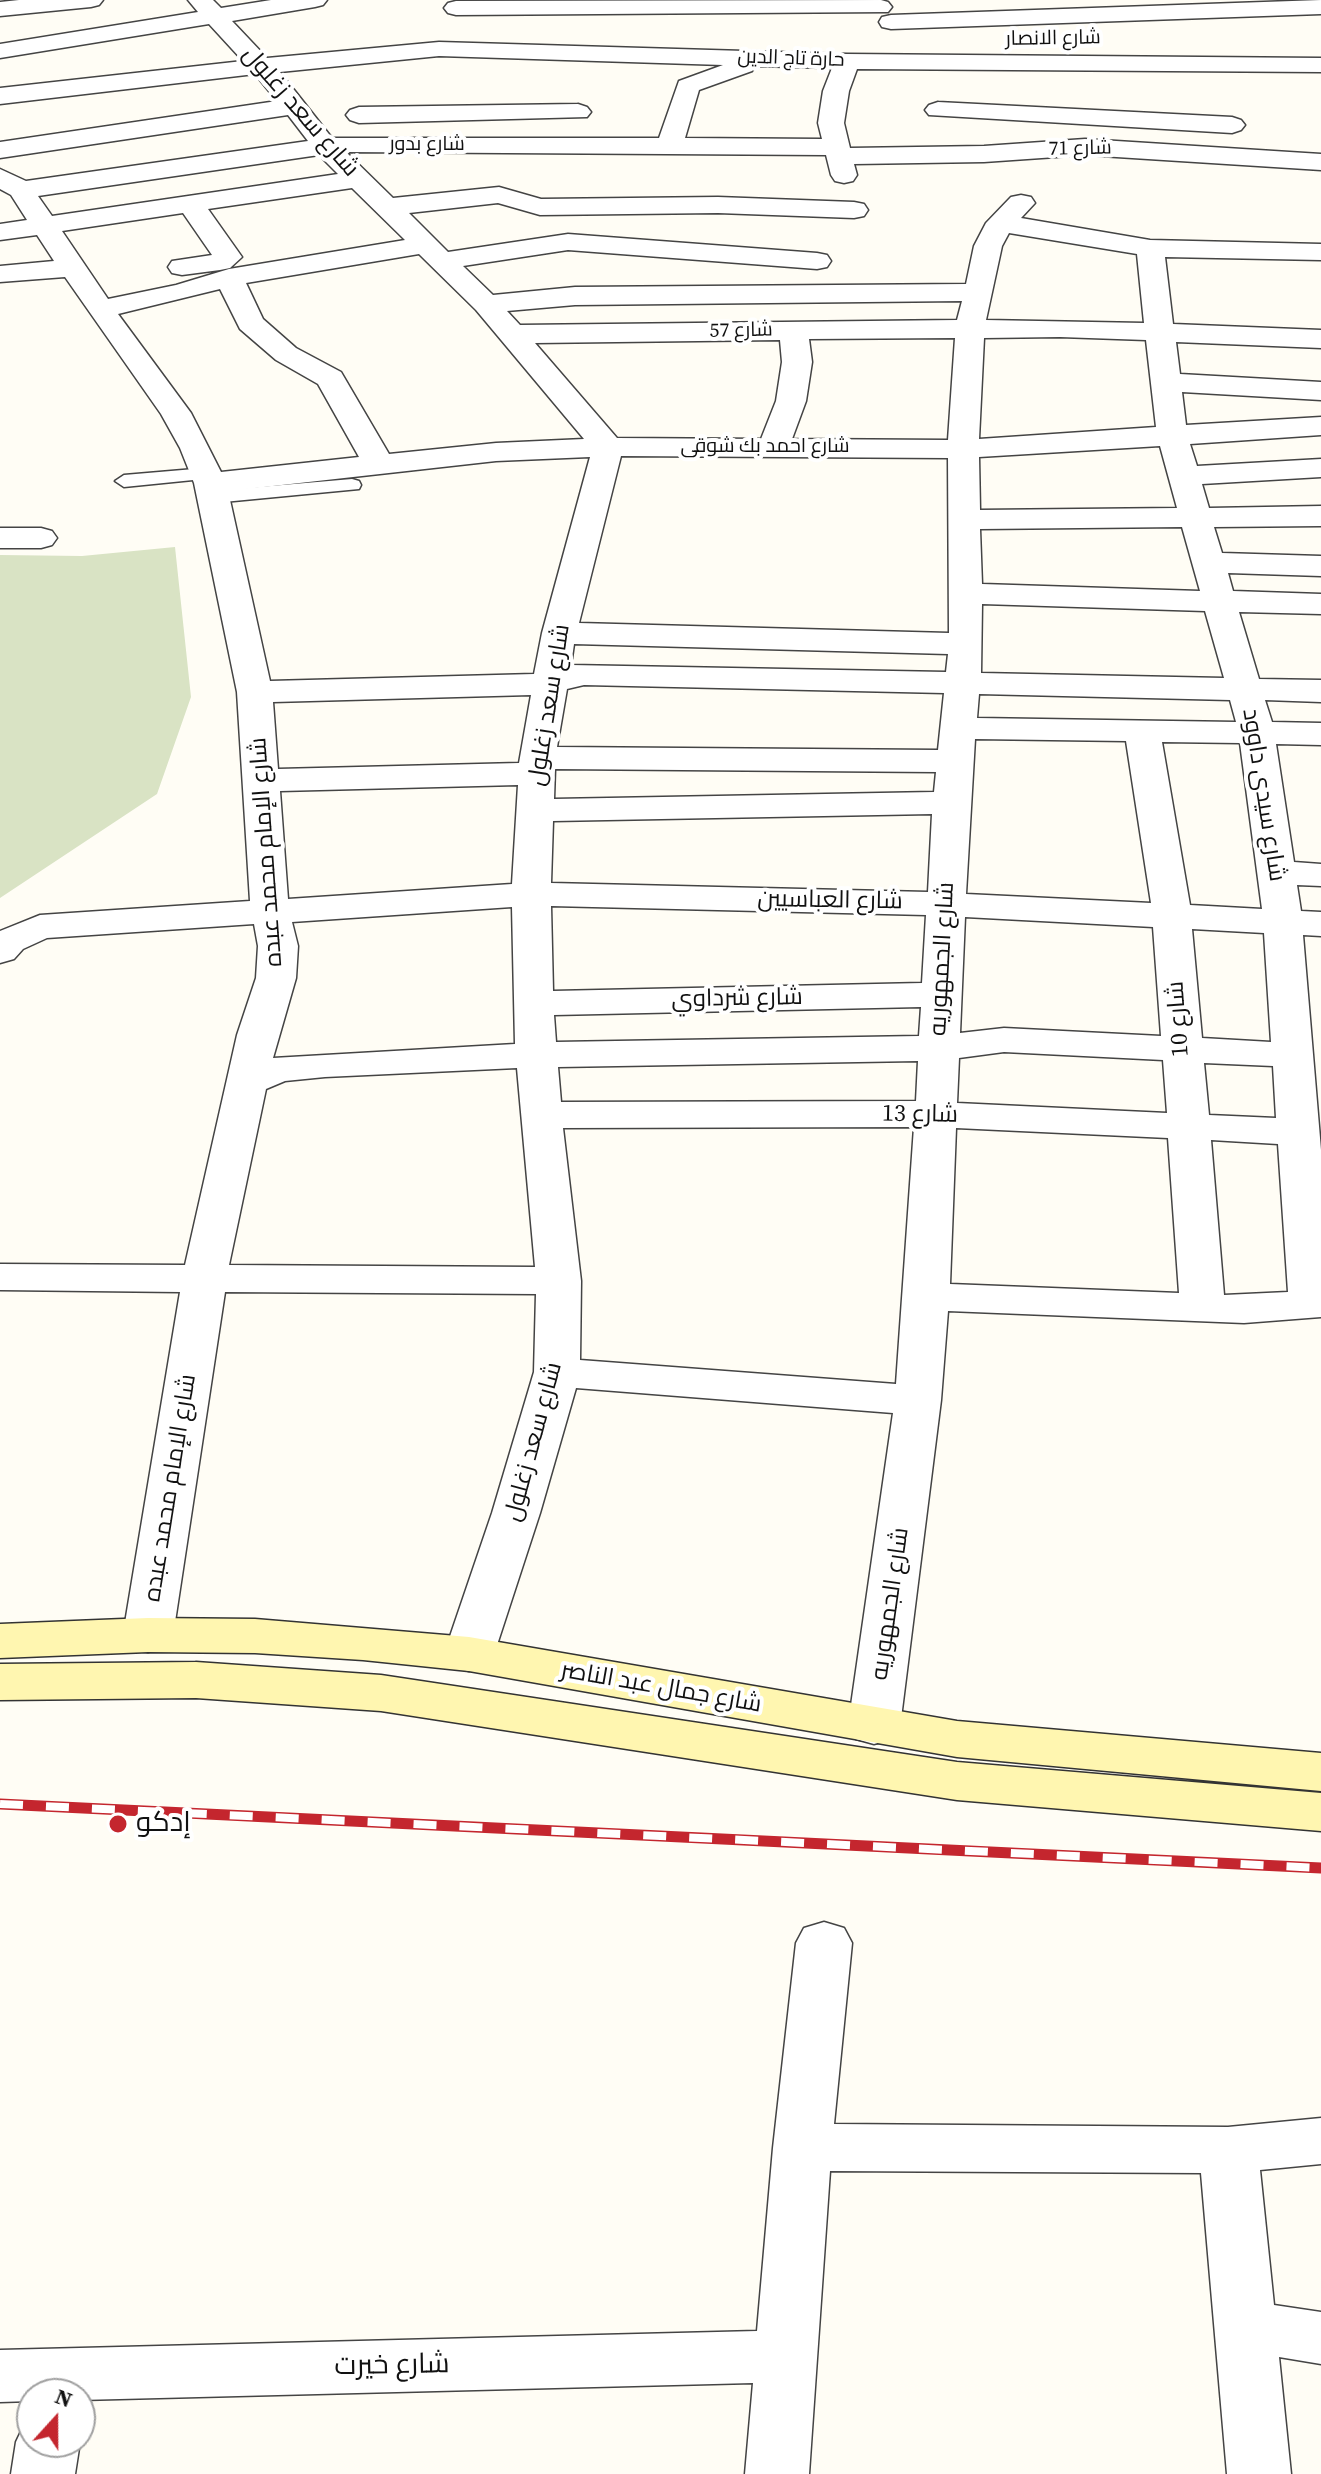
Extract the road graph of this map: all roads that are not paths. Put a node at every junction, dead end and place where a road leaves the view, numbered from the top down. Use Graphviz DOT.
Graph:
graph roads {
  1 [pos="91,0"];
  2 [pos="315,0"];
  3 [pos="550,4"];
  4 [pos="711,4"];
  5 [pos="771,5"];
  6 [pos="1321,7"];
  7 [pos="208,8"];
  8 [pos="0,9"];
  9 [pos="887,18"];
  10 [pos="457,32"];
  11 [pos="670,32"];
  12 [pos="1124,38"];
  13 [pos="788,50"];
  14 [pos="0,51"];
  15 [pos="757,57"];
  16 [pos="103,60"];
  17 [pos="847,61"];
  18 [pos="1321,65"];
  19 [pos="576,72"];
  20 [pos="0,73"];
  21 [pos="427,74"];
  22 [pos="0,96"];
  23 [pos="292,104"];
  24 [pos="938,110"];
  25 [pos="578,112"];
  26 [pos="499,113"];
  27 [pos="1260,127"];
  28 [pos="495,145"];
  29 [pos="670,146"];
  30 [pos="837,151"];
  31 [pos="1321,162"];
  32 [pos="5,175"];
  33 [pos="358,179"];
  34 [pos="190,204"];
  35 [pos="386,207"];
  36 [pos="854,210"];
  37 [pos="45,225"];
  38 [pos="0,232"];
  39 [pos="1150,248"];
  40 [pos="1321,252"];
  41 [pos="433,253"];
  42 [pos="817,261"];
  43 [pos="228,268"];
  44 [pos="144,272"];
  45 [pos="0,274"];
  46 [pos="93,284"];
  47 [pos="811,293"];
  48 [pos="486,304"];
  49 [pos="973,310"];
  50 [pos="793,330"];
  51 [pos="1159,331"];
  52 [pos="513,334"];
  53 [pos="1321,339"];
  54 [pos="1166,382"];
  55 [pos="1321,391"];
  56 [pos="1321,426"];
  57 [pos="1172,434"];
  58 [pos="608,447"];
  59 [pos="773,447"];
  60 [pos="963,449"];
  61 [pos="378,463"];
  62 [pos="1321,468"];
  63 [pos="1184,476"];
  64 [pos="124,481"];
  65 [pos="210,485"];
  66 [pos="352,485"];
  67 [pos="1321,516"];
  68 [pos="1195,518"];
  69 [pos="965,520"];
  70 [pos="0,538"];
  71 [pos="41,538"];
  72 [pos="1209,563"];
  73 [pos="1321,566"];
  74 [pos="967,594"];
  75 [pos="1218,601"];
  76 [pos="1321,604"];
  77 [pos="559,633"];
  78 [pos="966,644"];
  79 [pos="962,683"];
  80 [pos="550,684"];
  81 [pos="1245,690"];
  82 [pos="1321,691"];
  83 [pos="255,692"];
  84 [pos="1143,733"];
  85 [pos="1257,734"];
  86 [pos="1321,734"];
  87 [pos="956,745"];
  88 [pos="261,780"];
  89 [pos="536,781"];
  90 [pos="951,803"];
  91 [pos="1276,873"];
  92 [pos="1321,875"];
  93 [pos="531,894"];
  94 [pos="945,904"];
  95 [pos="270,911"];
  96 [pos="1172,916"];
  97 [pos="1283,922"];
  98 [pos="1321,924"];
  99 [pos="0,951"];
  100 [pos="940,995"];
  101 [pos="533,1003"];
  102 [pos="938,1048"];
  103 [pos="1181,1050"];
  104 [pos="536,1055"];
  105 [pos="1294,1055"];
  106 [pos="249,1081"];
  107 [pos="934,1114"];
  108 [pos="541,1115"];
  109 [pos="1187,1127"];
  110 [pos="1299,1132"];
  111 [pos="0,1277"];
  112 [pos="204,1280"];
  113 [pos="559,1281"];
  114 [pos="927,1297"];
  115 [pos="1316,1303"];
  116 [pos="1203,1308"];
  117 [pos="557,1372"];
  118 [pos="918,1400"];
  119 [pos="148,1635"];
  120 [pos="0,1641"];
  121 [pos="469,1654"];
  122 [pos="0,1682"];
  123 [pos="874,1726"];
  124 [pos="1321,1772"];
  125 [pos="1321,1812"];
  126 [pos="824,1943"];
  127 [pos="1321,2141"];
  128 [pos="802,2148"];
  129 [pos="1228,2150"];
  130 [pos="1245,2326"];
  131 [pos="1321,2338"];
  132 [pos="785,2356"];
  133 [pos="96,2379"];
  134 [pos="777,2474"];
  135 [pos="1259,2474"];
  1 -- 8 [label="street"];
  2 -- 7 [label="street"];
  3 -- 4 [label="street"];
  3 -- 10 [label="street"];
  4 -- 5 [label="street"];
  5 -- 9 [label="street"];
  5 -- 13 [label="street"];
  6 -- 9 [label="street"];
  7 -- 14 [label="street"];
  7 -- 23 [label="street, شارع سعد زغلول"];
  9 -- 12 [label="street, شارع الانصار"];
  9 -- 13 [label="street, شارع الانصار"];
  10 -- 11 [label="street"];
  10 -- 15 [label="street, حارة تاج الدين"];
  10 -- 19 [label="street"];
  10 -- 23 [label="street, حارة تاج الدين"];
  13 -- 15 [label="street, حارة تاج الدين"];
  13 -- 17 [label="street, حارة تاج الدين"];
  15 -- 29 [label="street"];
  16 -- 20 [label="street"];
  17 -- 18 [label="street, حارة تاج الدين"];
  17 -- 30 [label="street"];
  21 -- 23 [label="street"];
  22 -- 23 [label="street"];
  23 -- 26 [label="street"];
  23 -- 28 [label="street, شارع بدور"];
  23 -- 32 [label="street, شارع بدور"];
  23 -- 32 [label="street"];
  23 -- 33 [label="street, شارع سعد زغلول"];
  24 -- 27 [label="street"];
  25 -- 26 [label="street"];
  26 -- 28 [label="street"];
  28 -- 29 [label="street, شارع بدور"];
  29 -- 30 [label="street, شارع بدور"];
  30 -- 31 [label="street, شارع 71"];
  30 -- 36 [label="street"];
  32 -- 37 [label="street, شارع الإمام محمد عبده"];
  33 -- 34 [label="street"];
  33 -- 35 [label="street, شارع سعد زغلول"];
  34 -- 37 [label="street"];
  34 -- 43 [label="street"];
  35 -- 36 [label="street"];
  35 -- 41 [label="street, شارع سعد زغلول"];
  36 -- 42 [label="street"];
  37 -- 38 [label="street"];
  37 -- 46 [label="street, شارع الإمام محمد عبده"];
  39 -- 40 [label="street"];
  39 -- 49 [label="street, شارع الجمهوريه"];
  39 -- 51 [label="street, شارع سيدى داوود"];
  41 -- 42 [label="street"];
  41 -- 43 [label="street"];
  41 -- 48 [label="street, شارع سعد زغلول"];
  42 -- 47 [label="street"];
  43 -- 44 [label="street"];
  43 -- 46 [label="street"];
  43 -- 61 [label="street"];
  45 -- 46 [label="street"];
  46 -- 65 [label="street, شارع الإمام محمد عبده"];
  47 -- 48 [label="street"];
  47 -- 49 [label="street"];
  48 -- 52 [label="street, شارع سعد زغلول"];
  49 -- 50 [label="street, شارع 57"];
  49 -- 51 [label="street"];
  49 -- 60 [label="street, شارع الجمهوريه"];
  50 -- 52 [label="street, شارع 57"];
  50 -- 59 [label="street"];
  51 -- 53 [label="street"];
  51 -- 54 [label="street, شارع سيدى داوود"];
  52 -- 58 [label="street, شارع سعد زغلول"];
  54 -- 55 [label="street"];
  54 -- 57 [label="street, شارع سيدى داوود"];
  56 -- 57 [label="street, شارع احمد بك شوقى"];
  57 -- 60 [label="street, شارع احمد بك شوقى"];
  57 -- 63 [label="street, شارع سيدى داوود"];
  58 -- 59 [label="street, شارع احمد بك شوقى"];
  58 -- 61 [label="street, شارع احمد بك شوقى"];
  58 -- 77 [label="street, شارع سعد زغلول"];
  59 -- 60 [label="street, شارع احمد بك شوقى"];
  60 -- 69 [label="street, شارع الجمهوريه"];
  61 -- 65 [label="street, شارع احمد بك شوقى"];
  62 -- 63 [label="street"];
  63 -- 68 [label="street, شارع سيدى داوود"];
  64 -- 65 [label="lane"];
  65 -- 66 [label="lane"];
  65 -- 83 [label="street, شارع الإمام محمد عبده"];
  67 -- 68 [label="street"];
  68 -- 69 [label="street"];
  68 -- 72 [label="street, شارع سيدى داوود"];
  69 -- 74 [label="street, شارع الجمهوريه"];
  70 -- 71 [label="street"];
  72 -- 73 [label="street"];
  72 -- 75 [label="street, شارع سيدى داوود"];
  74 -- 75 [label="street"];
  74 -- 78 [label="street, شارع الجمهوريه"];
  75 -- 76 [label="street"];
  75 -- 81 [label="street, شارع سيدى داوود"];
  77 -- 78 [label="street"];
  77 -- 80 [label="street, شارع سعد زغلول"];
  78 -- 79 [label="street, شارع الجمهوريه"];
  79 -- 80 [label="street"];
  79 -- 81 [label="street"];
  79 -- 87 [label="street, شارع الجمهوريه"];
  80 -- 83 [label="street"];
  80 -- 89 [label="street, شارع سعد زغلول"];
  81 -- 82 [label="street"];
  81 -- 85 [label="street, شارع سيدى داوود"];
  83 -- 88 [label="street, شارع الإمام محمد عبده"];
  84 -- 85 [label="street"];
  84 -- 87 [label="street"];
  84 -- 96 [label="street, شارع 10"];
  85 -- 86 [label="street"];
  85 -- 91 [label="street, شارع سيدى داوود"];
  87 -- 89 [label="street"];
  87 -- 90 [label="street, شارع الجمهوريه"];
  88 -- 89 [label="street"];
  88 -- 95 [label="street, شارع الإمام محمد عبده"];
  89 -- 90 [label="street"];
  89 -- 93 [label="street, شارع سعد زغلول"];
  90 -- 94 [label="street, شارع الجمهوريه"];
  91 -- 92 [label="street"];
  91 -- 97 [label="street, شارع سيدى داوود"];
  93 -- 94 [label="street, شارع العباسيين"];
  93 -- 95 [label="street, شارع العباسيين"];
  93 -- 101 [label="street, شارع سعد زغلول"];
  94 -- 96 [label="street, شارع العباسيين"];
  94 -- 100 [label="street, شارع الجمهوريه"];
  95 -- 99 [label="street, شارع العباسيين"];
  95 -- 106 [label="street, شارع الإمام محمد عبده"];
  96 -- 97 [label="street, شارع العباسيين"];
  96 -- 103 [label="street, شارع 10"];
  97 -- 98 [label="street, شارع العباسيين"];
  97 -- 105 [label="street, شارع سيدى داوود"];
  100 -- 101 [label="street, شارع شرداوي"];
  100 -- 102 [label="street, شارع الجمهوريه"];
  101 -- 104 [label="street, شارع سعد زغلول"];
  102 -- 103 [label="street"];
  102 -- 104 [label="street"];
  102 -- 107 [label="street, شارع الجمهوريه"];
  103 -- 105 [label="street"];
  103 -- 109 [label="street, شارع 10"];
  104 -- 106 [label="street"];
  104 -- 108 [label="street, شارع سعد زغلول"];
  105 -- 110 [label="street, شارع سيدى داوود"];
  106 -- 112 [label="street, شارع الإمام محمد عبده"];
  107 -- 108 [label="street, شارع 13"];
  107 -- 109 [label="street, شارع 13"];
  107 -- 114 [label="street, شارع الجمهوريه"];
  108 -- 113 [label="street, شارع سعد زغلول"];
  109 -- 110 [label="street, شارع 13"];
  109 -- 116 [label="street, شارع 10"];
  110 -- 115 [label="street, شارع سيدى داوود"];
  111 -- 112 [label="street"];
  112 -- 113 [label="street"];
  112 -- 119 [label="street, شارع الإمام محمد عبده"];
  113 -- 117 [label="street, شارع سعد زغلول"];
  114 -- 116 [label="street"];
  114 -- 118 [label="street, شارع الجمهوريه"];
  115 -- 116 [label="street"];
  117 -- 118 [label="street"];
  117 -- 121 [label="street, شارع سعد زغلول"];
  118 -- 123 [label="street, شارع الجمهوريه"];
  119 -- 120 [label="main road, شارع جمال عبد الناصر"];
  119 -- 121 [label="main road, شارع جمال عبد الناصر"];
  121 -- 123 [label="main road, شارع جمال عبد الناصر"];
  122 -- 125 [label="main road, شارع جمال عبد الناصر"];
  123 -- 124 [label="main road, شارع جمال عبد الناصر"];
  126 -- 128 [label="street"];
  127 -- 129 [label="street"];
  128 -- 129 [label="street"];
  128 -- 132 [label="street"];
  129 -- 130 [label="street"];
  130 -- 131 [label="street"];
  130 -- 135 [label="street"];
  132 -- 133 [label="street, شارع خيرت"];
  132 -- 134 [label="street"];
}
